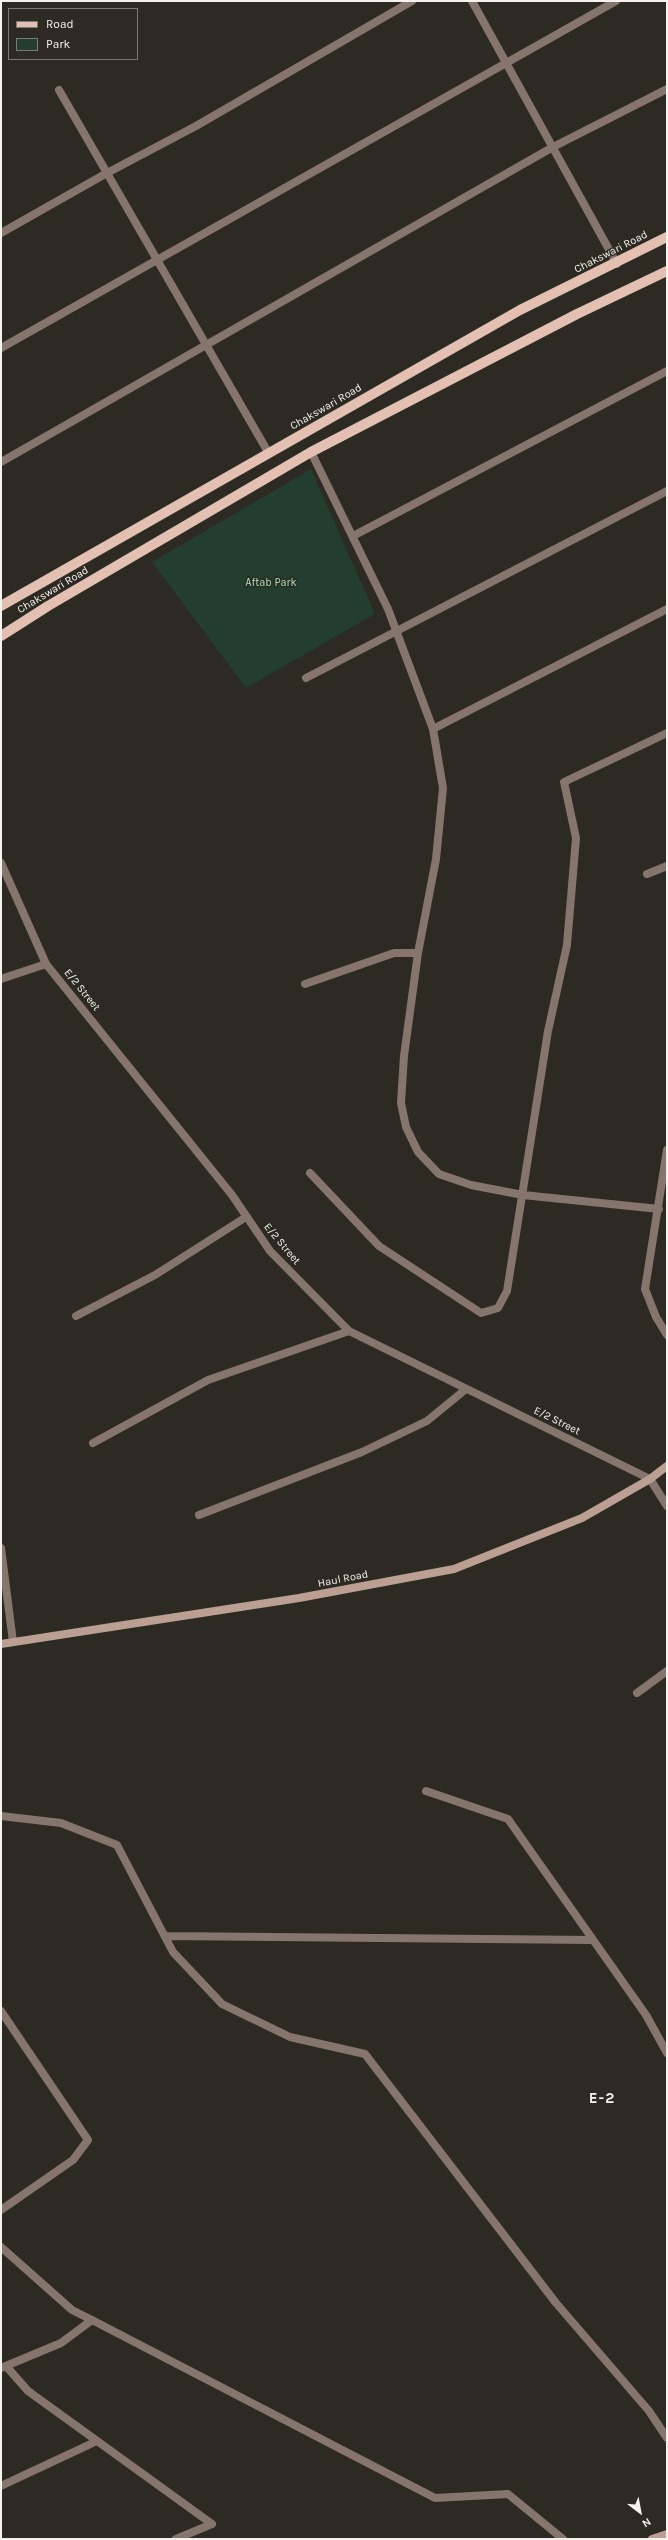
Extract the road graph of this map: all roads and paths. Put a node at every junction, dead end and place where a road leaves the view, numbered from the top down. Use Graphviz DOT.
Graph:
graph roads {
  1 [pos="412,1"];
  2 [pos="472,1"];
  3 [pos="616,1"];
  4 [pos="506,62"];
  5 [pos="667,89"];
  6 [pos="60,90"];
  7 [pos="553,147"];
  8 [pos="107,172"];
  9 [pos="1,233"];
  10 [pos="667,238"];
  11 [pos="158,259"];
  12 [pos="617,264"];
  13 [pos="667,271"];
  14 [pos="207,344"];
  15 [pos="1,348"];
  16 [pos="667,371"];
  17 [pos="268,452"];
  18 [pos="311,452"];
  19 [pos="1,462"];
  20 [pos="667,491"];
  21 [pos="353,536"];
  22 [pos="1,606"];
  23 [pos="667,609"];
  24 [pos="396,630"];
  25 [pos="1,636"];
  26 [pos="306,678"];
  27 [pos="432,729"];
  28 [pos="667,733"];
  29 [pos="1,863"];
  30 [pos="667,866"];
  31 [pos="647,874"];
  32 [pos="418,953"];
  33 [pos="46,964"];
  34 [pos="1,979"];
  35 [pos="305,984"];
  36 [pos="667,1150"];
  37 [pos="310,1173"];
  38 [pos="523,1195"];
  39 [pos="659,1209"];
  40 [pos="246,1217"];
  41 [pos="76,1316"];
  42 [pos="349,1331"];
  43 [pos="667,1335"];
  44 [pos="466,1388"];
  45 [pos="93,1443"];
  46 [pos="667,1466"];
  47 [pos="650,1479"];
  48 [pos="667,1506"];
  49 [pos="199,1515"];
  50 [pos="1,1548"];
  51 [pos="13,1642"];
  52 [pos="1,1644"];
  53 [pos="667,1671"];
  54 [pos="637,1692"];
  55 [pos="426,1791"];
  56 [pos="1,1816"];
  57 [pos="165,1936"];
  58 [pos="593,1940"];
  59 [pos="1,2011"];
  60 [pos="667,2053"];
  61 [pos="1,2210"];
  62 [pos="1,2246"];
  63 [pos="92,2320"];
  64 [pos="4,2367"];
  65 [pos="667,2438"];
  66 [pos="98,2441"];
  67 [pos="1,2486"];
  68 [pos="667,2534"];
  69 [pos="176,2539"];
  70 [pos="564,2539"];
  71 [pos="652,2539"];
  1 -- 8 [label="street"];
  2 -- 4 [label="street"];
  3 -- 4 [label="street"];
  4 -- 7 [label="street"];
  4 -- 11 [label="street"];
  5 -- 7 [label="street"];
  6 -- 8 [label="street"];
  7 -- 12 [label="street"];
  7 -- 14 [label="street"];
  8 -- 9 [label="street"];
  8 -- 11 [label="street"];
  10 -- 12 [label="main road, Chakswari Road"];
  11 -- 14 [label="street"];
  11 -- 15 [label="street"];
  12 -- 17 [label="main road, Chakswari Road"];
  13 -- 18 [label="main road, Chakswari Road"];
  14 -- 17 [label="street"];
  14 -- 19 [label="street"];
  16 -- 21 [label="street"];
  17 -- 22 [label="main road, Chakswari Road"];
  18 -- 21 [label="street"];
  18 -- 25 [label="main road, Chakswari Road"];
  20 -- 24 [label="street"];
  21 -- 24 [label="street"];
  23 -- 27 [label="street"];
  24 -- 26 [label="street"];
  24 -- 27 [label="street"];
  27 -- 32 [label="street"];
  28 -- 38 [label="street"];
  29 -- 33 [label="street, E/2 Street"];
  30 -- 31 [label="street"];
  32 -- 35 [label="street"];
  32 -- 38 [label="street"];
  33 -- 34 [label="street"];
  33 -- 40 [label="street, E/2 Street"];
  36 -- 39 [label="street"];
  37 -- 38 [label="street"];
  38 -- 39 [label="street"];
  39 -- 43 [label="street"];
  40 -- 41 [label="street"];
  40 -- 42 [label="street, E/2 Street"];
  42 -- 44 [label="street, E/2 Street"];
  42 -- 45 [label="street"];
  44 -- 47 [label="street, E/2 Street"];
  44 -- 49 [label="street"];
  46 -- 47 [label="main road, Haul Road"];
  47 -- 48 [label="street"];
  47 -- 51 [label="main road, Haul Road"];
  50 -- 51 [label="street"];
  51 -- 52 [label="main road, Haul Road"];
  53 -- 54 [label="street"];
  55 -- 58 [label="street"];
  56 -- 57 [label="street"];
  57 -- 58 [label="street"];
  57 -- 65 [label="street"];
  58 -- 60 [label="street"];
  59 -- 61 [label="street"];
  62 -- 63 [label="street"];
  63 -- 64 [label="street"];
  63 -- 70 [label="street"];
  64 -- 66 [label="street"];
  66 -- 67 [label="street"];
  66 -- 69 [label="street"];
  68 -- 71 [label="main road"];
}
